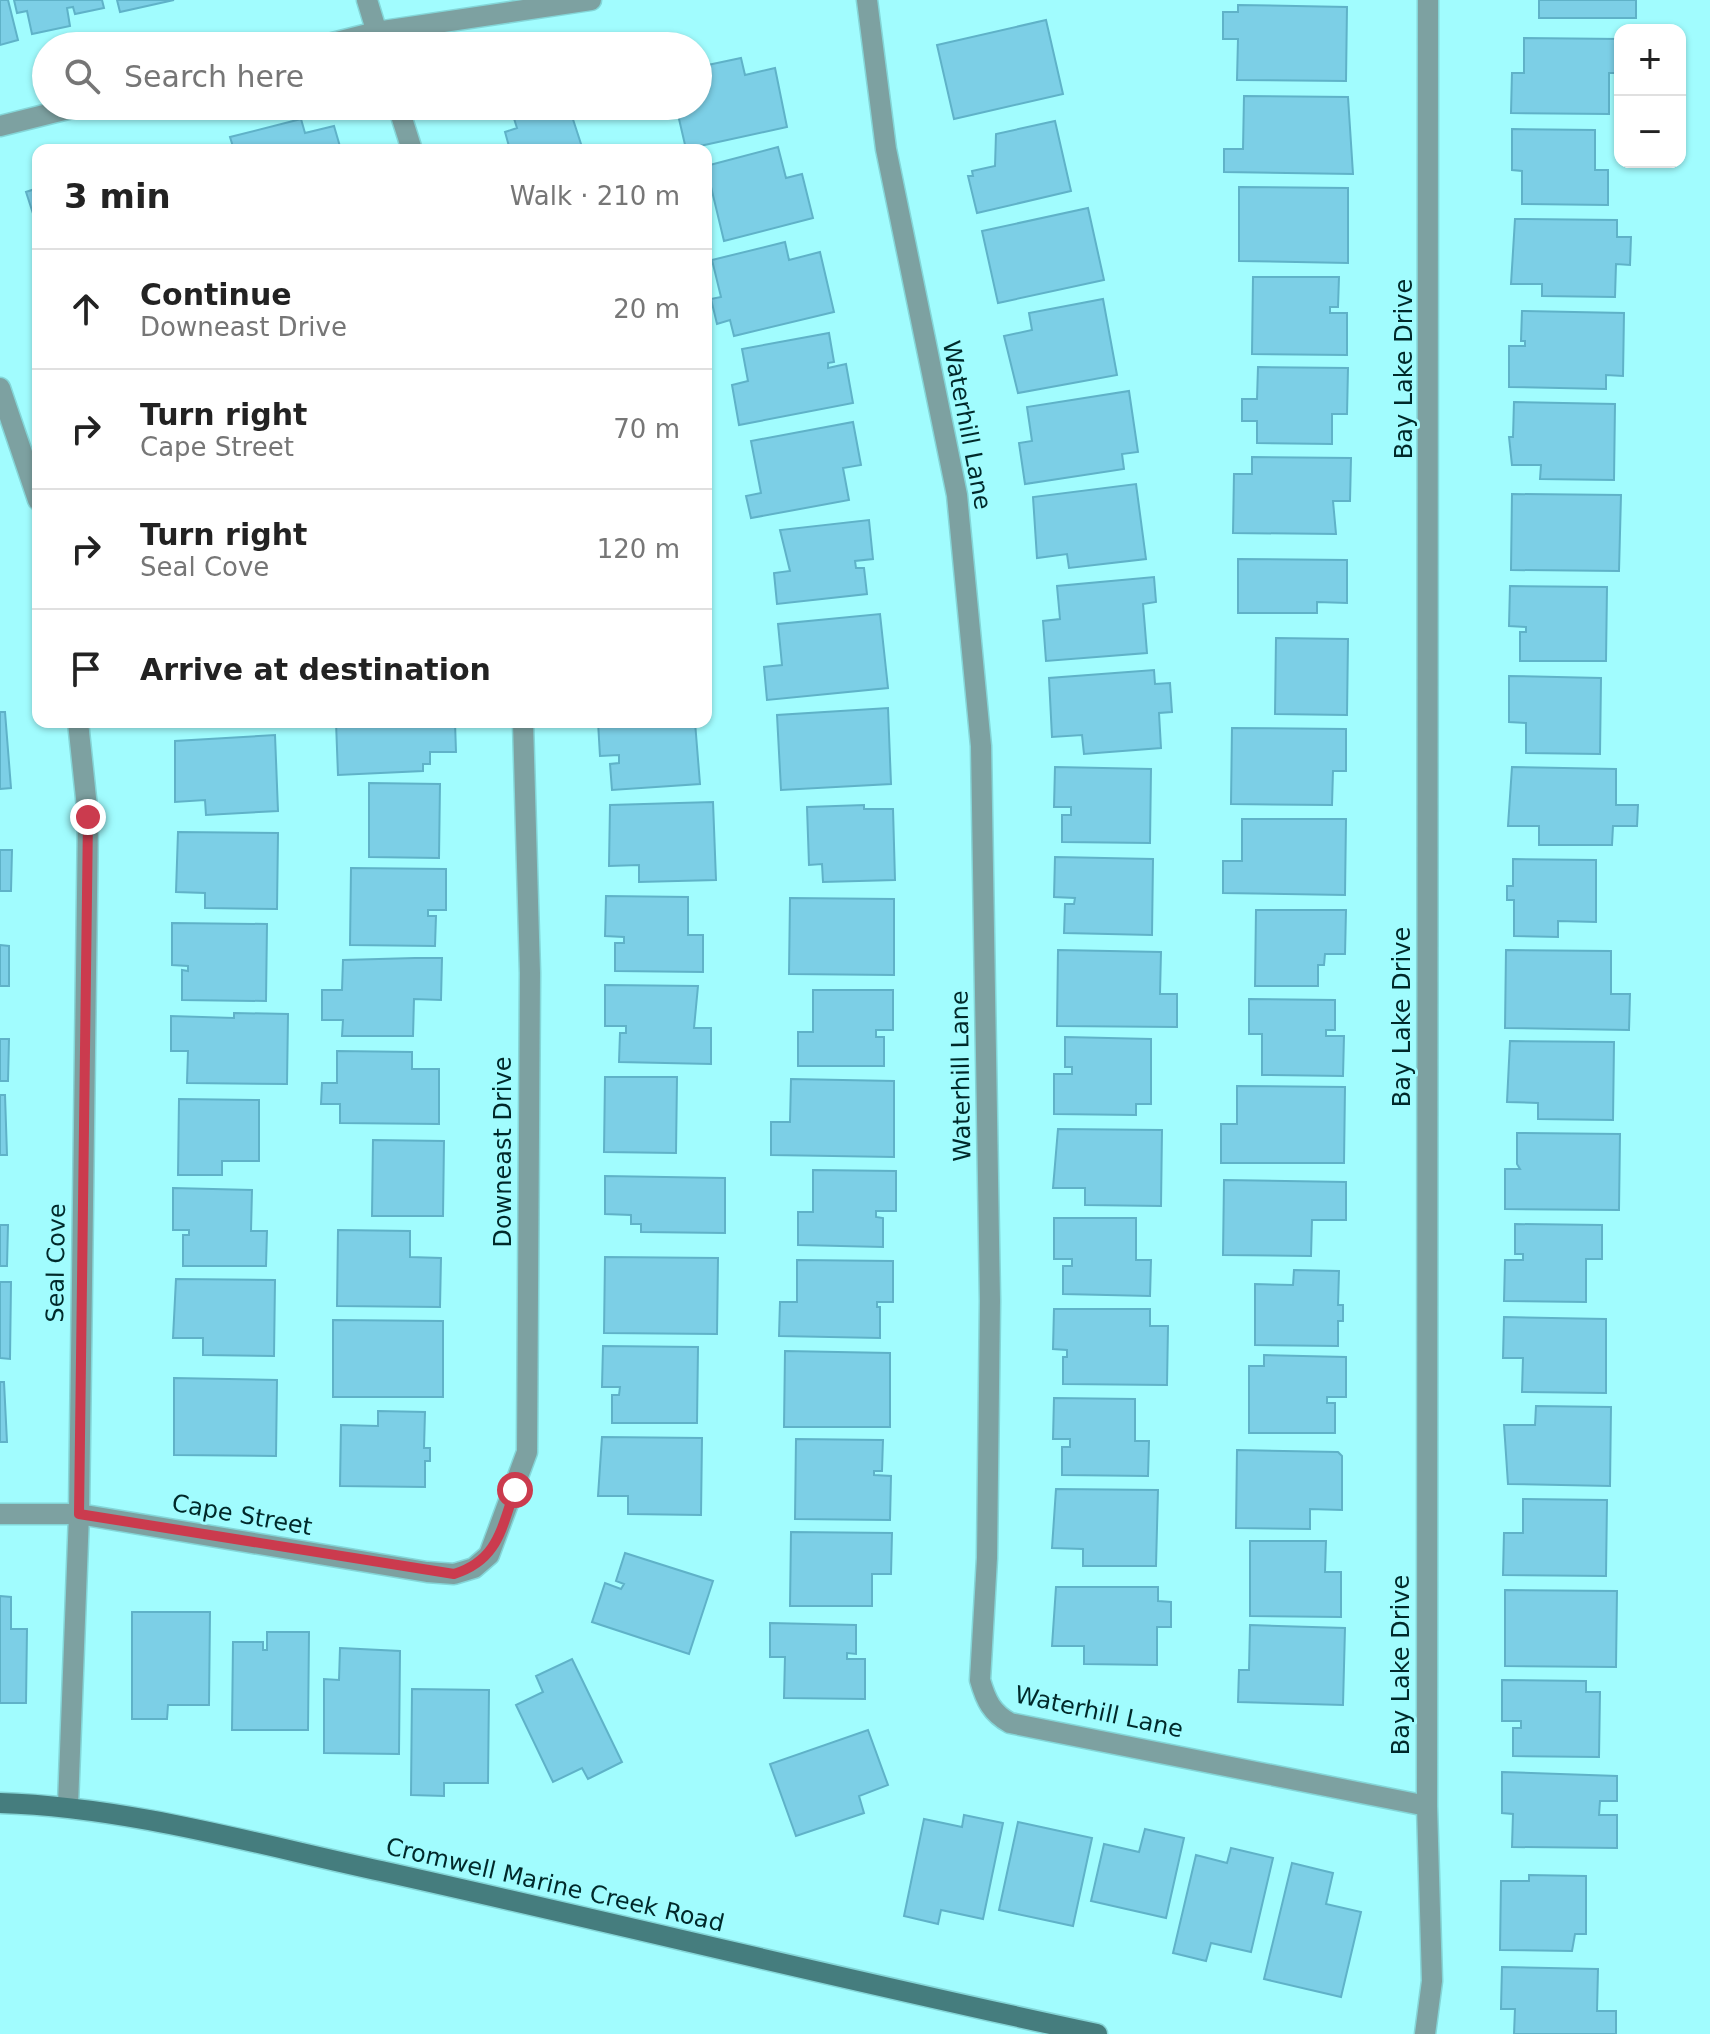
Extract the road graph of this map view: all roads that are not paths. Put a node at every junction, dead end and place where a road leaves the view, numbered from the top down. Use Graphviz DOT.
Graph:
graph roads {
  1 [pos="367,0"];
  2 [pos="591,0"];
  3 [pos="867,0"];
  4 [pos="1428,0"];
  5 [pos="376,32"];
  6 [pos="416,32"];
  7 [pos="32,118"];
  8 [pos="402,120"];
  9 [pos="0,126"];
  10 [pos="410,144"];
  11 [pos="0,388"];
  12 [pos="32,482"];
  13 [pos="79,728"];
  14 [pos="523,728"];
  15 [pos="0,1514"];
  16 [pos="79,1514"];
  17 [pos="474,1568"];
  18 [pos="0,1803"];
  19 [pos="68,1805"];
  20 [pos="1427,1806"];
  21 [pos="1097,2034"];
  22 [pos="1425,2034"];
  1 -- 5 [label="street"];
  2 -- 6 [label="street"];
  3 -- 20 [label="street, Waterhill Lane"];
  4 -- 20 [label="street, Bay Lake Drive"];
  7 -- 9 [label="street"];
  8 -- 10 [label="street"];
  11 -- 12 [label="street"];
  13 -- 16 [label="street, Seal Cove"];
  14 -- 17 [label="street, Downeast Drive"];
  15 -- 16 [label="street, Cape Street"];
  16 -- 17 [label="street, Cape Street"];
  16 -- 19 [label="street, Seal Cove"];
  18 -- 19 [label="main road, Cromwell Marine Creek Road"];
  19 -- 21 [label="main road, Cromwell Marine Creek Road"];
  20 -- 22 [label="street, Bay Lake Drive"];
}
